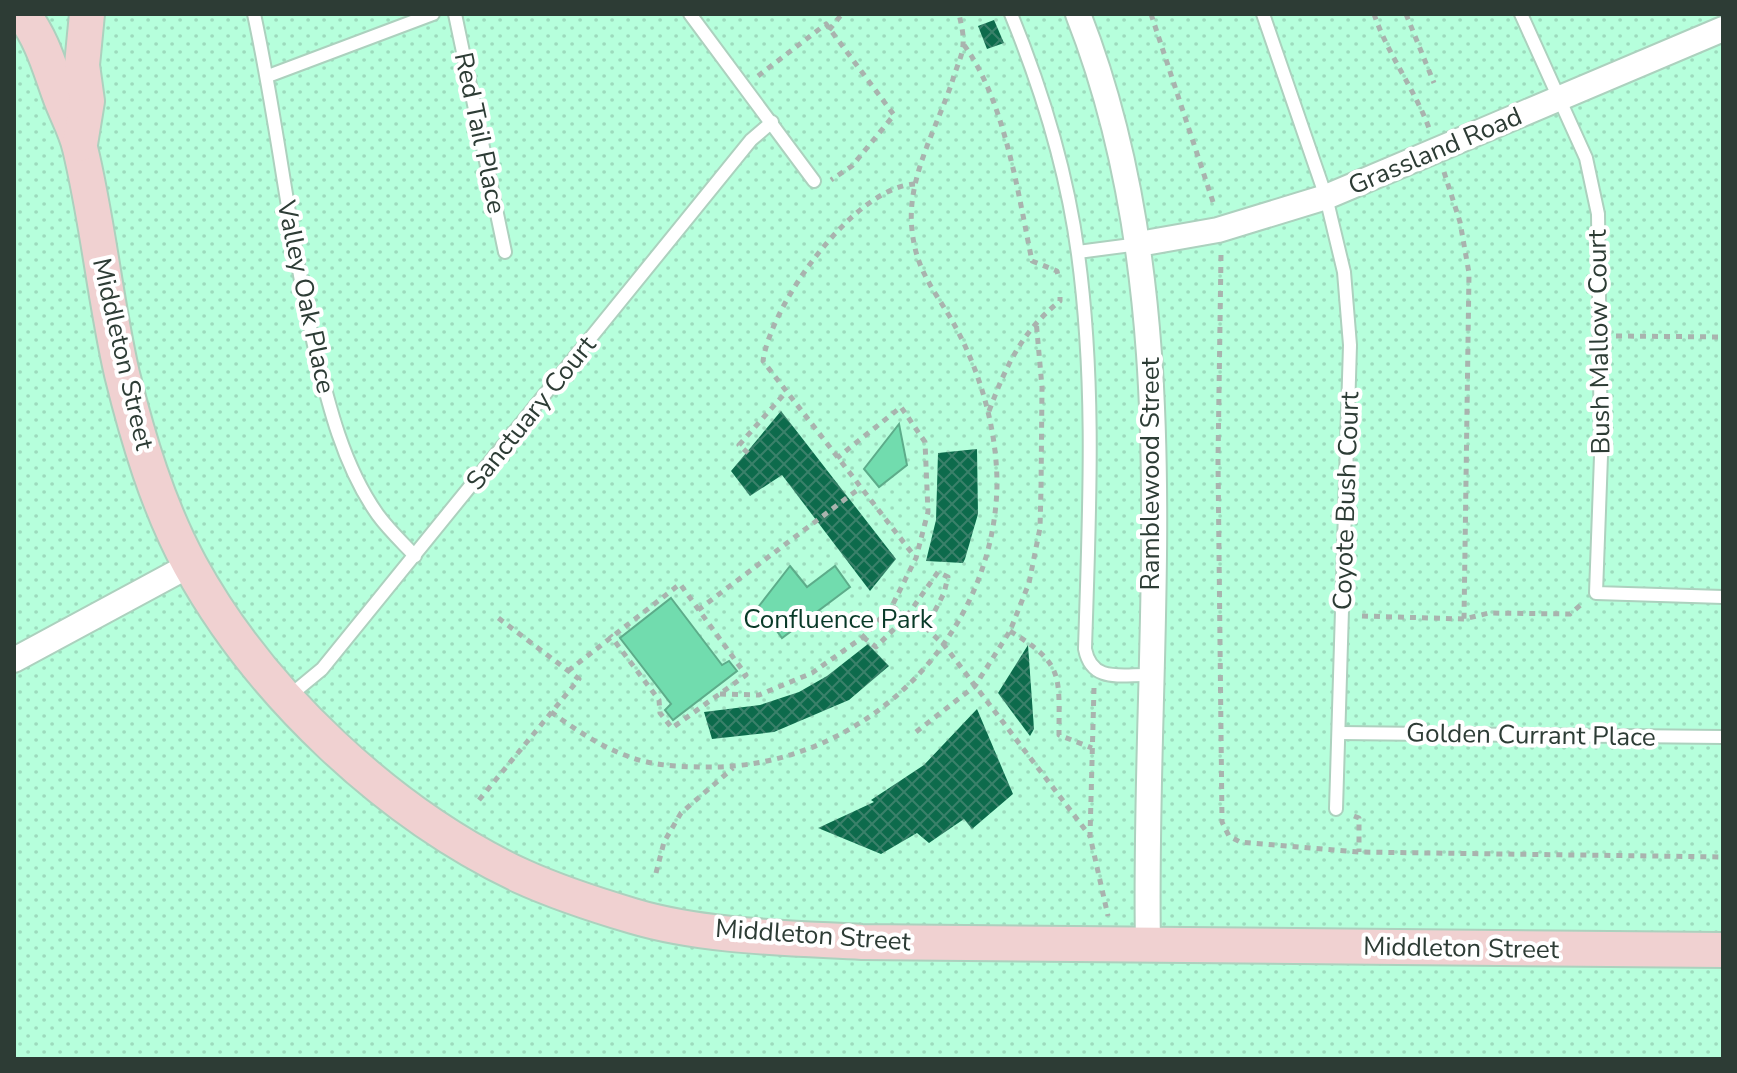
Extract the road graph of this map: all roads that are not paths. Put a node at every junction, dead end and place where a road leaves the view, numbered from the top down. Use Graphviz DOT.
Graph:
graph roads {
  1 [pos="23,14"];
  2 [pos="31,14"];
  3 [pos="59,14"];
  4 [pos="87,14"];
  5 [pos="254,14"];
  6 [pos="433,14"];
  7 [pos="455,14"];
  8 [pos="690,14"];
  9 [pos="1011,14"];
  10 [pos="1078,14"];
  11 [pos="1263,14"];
  12 [pos="1521,14"];
  13 [pos="1723,29"];
  14 [pos="268,76"];
  15 [pos="1557,100"];
  16 [pos="772,122"];
  17 [pos="80,144"];
  18 [pos="814,181"];
  19 [pos="1326,197"];
  20 [pos="1139,244"];
  21 [pos="505,252"];
  22 [pos="1078,252"];
  23 [pos="415,556"];
  24 [pos="190,565"];
  25 [pos="1723,597"];
  26 [pos="14,660"];
  27 [pos="1151,675"];
  28 [pos="286,699"];
  29 [pos="1339,733"];
  30 [pos="1723,737"];
  31 [pos="1336,809"];
  32 [pos="1148,944"];
  33 [pos="1723,950"];
  1 -- 17 [label="street, Middleton Street"];
  2 -- 3 [label="street"];
  4 -- 17 [label="street, Middleton Street"];
  5 -- 14 [label="lane, Valley Oak Place"];
  6 -- 14 [label="lane"];
  7 -- 21 [label="lane, Red Tail Place"];
  8 -- 16 [label="lane"];
  9 -- 22 [label="lane"];
  10 -- 20 [label="street, Ramblewood Street"];
  11 -- 19 [label="lane, Coyote Bush Court"];
  12 -- 15 [label="lane, Bush Mallow Court"];
  13 -- 15 [label="street, Grassland Road"];
  14 -- 23 [label="lane, Valley Oak Place"];
  15 -- 19 [label="street, Grassland Road"];
  15 -- 25 [label="lane, Bush Mallow Court"];
  16 -- 18 [label="lane"];
  16 -- 23 [label="lane, Sanctuary Court"];
  17 -- 24 [label="street, Middleton Street"];
  19 -- 20 [label="street, Grassland Road"];
  19 -- 29 [label="lane, Coyote Bush Court"];
  20 -- 22 [label="lane"];
  20 -- 27 [label="street, Ramblewood Street"];
  22 -- 27 [label="lane"];
  23 -- 28 [label="lane, Sanctuary Court"];
  24 -- 26 [label="street"];
  24 -- 28 [label="street, Middleton Street"];
  27 -- 32 [label="street, Ramblewood Street"];
  28 -- 32 [label="street, Middleton Street"];
  29 -- 30 [label="lane, Golden Currant Place"];
  29 -- 31 [label="lane, Coyote Bush Court"];
  32 -- 33 [label="street, Middleton Street"];
}
